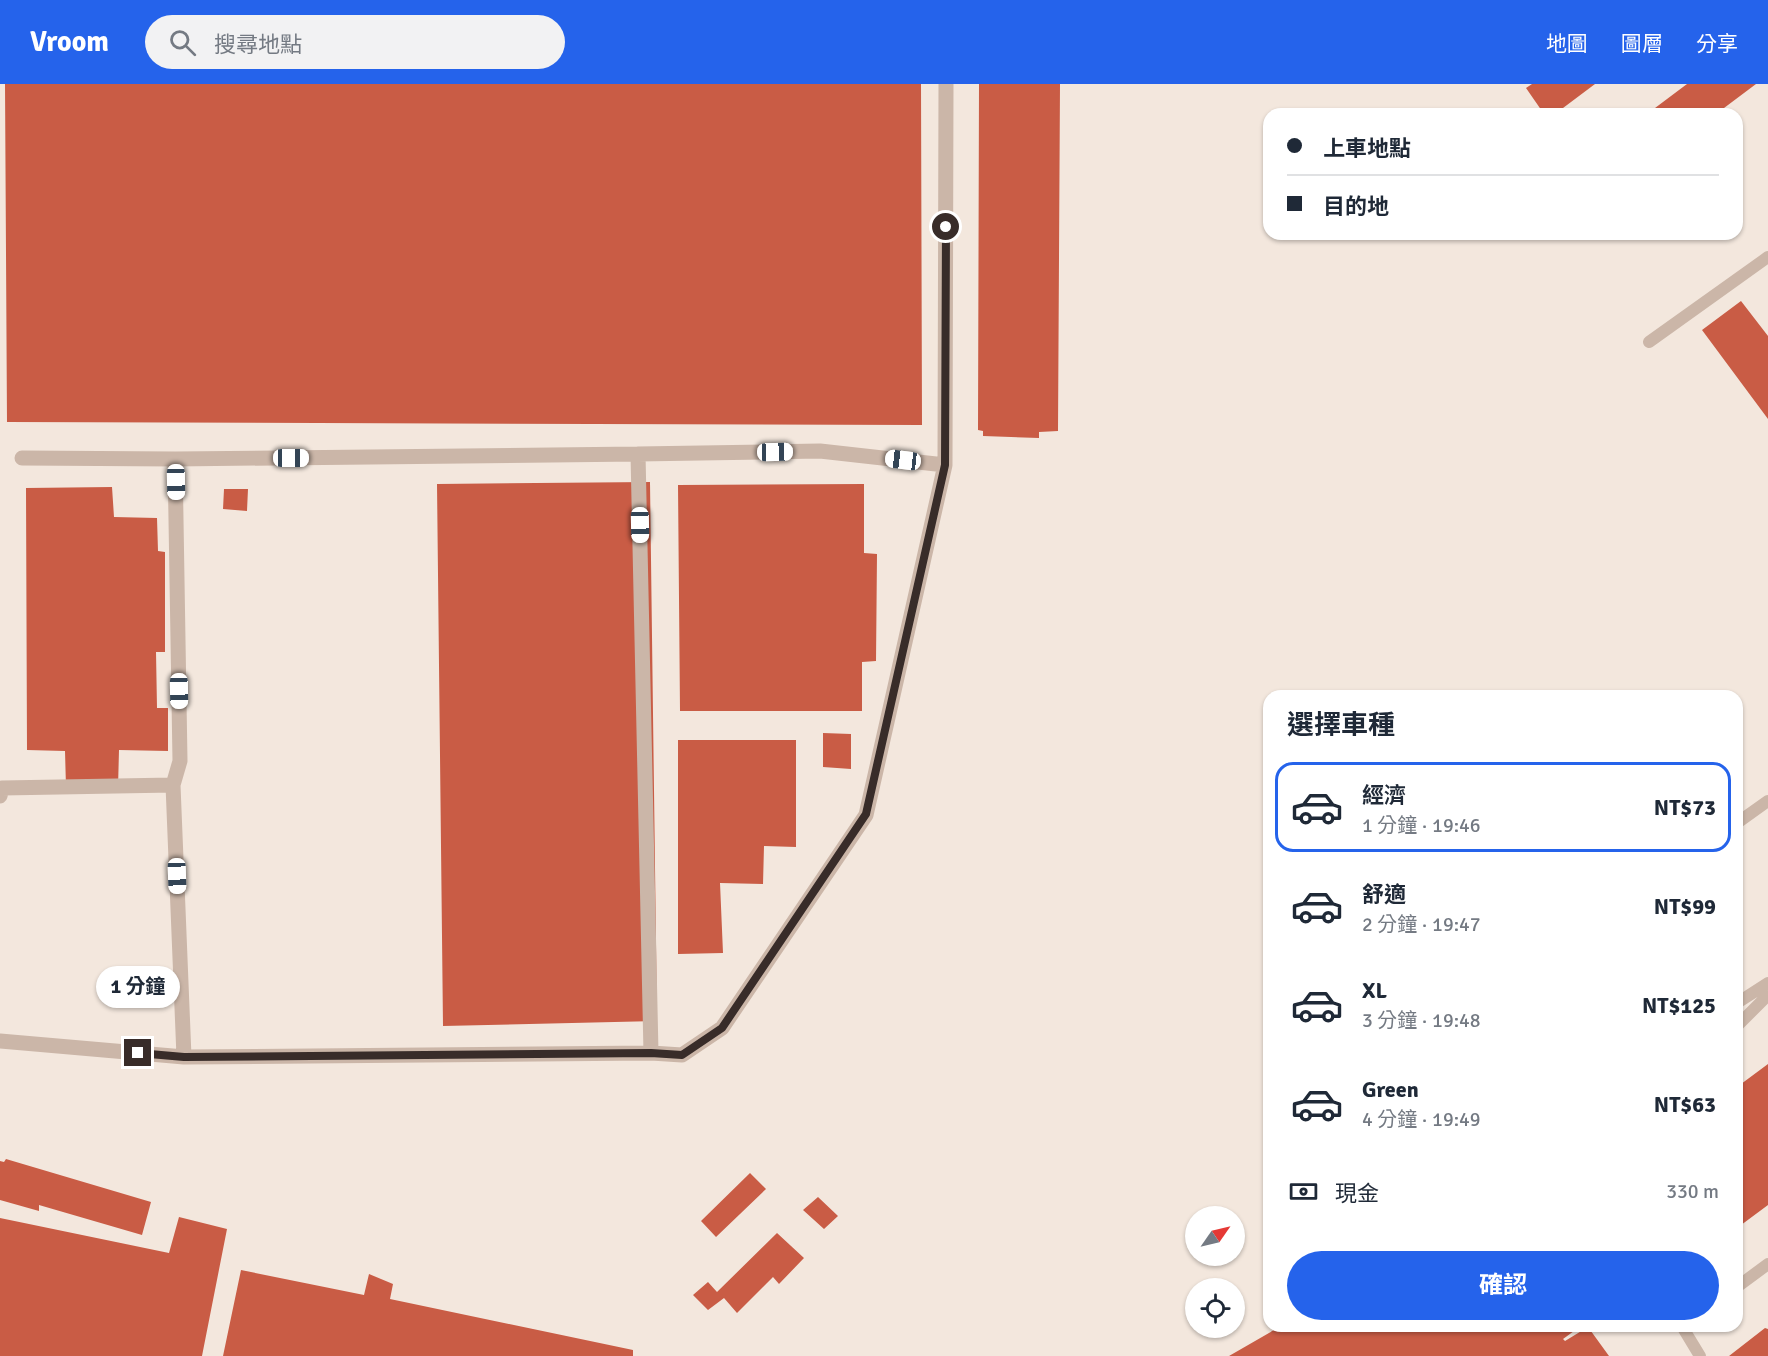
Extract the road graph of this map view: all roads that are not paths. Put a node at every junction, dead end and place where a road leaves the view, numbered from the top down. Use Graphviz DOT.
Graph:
graph roads {
  1 [pos="946,84"];
  2 [pos="1767,261"];
  3 [pos="1649,342"];
  4 [pos="638,454"];
  5 [pos="22,458"];
  6 [pos="175,459"];
  7 [pos="945,465"];
  8 [pos="173,785"];
  9 [pos="0,796"];
  10 [pos="1768,801"];
  11 [pos="1743,819"];
  12 [pos="1768,983"];
  13 [pos="1768,995"];
  14 [pos="1743,999"];
  15 [pos="1743,1020"];
  16 [pos="0,1041"];
  17 [pos="651,1053"];
  18 [pos="184,1057"];
  19 [pos="1768,1264"];
  20 [pos="1743,1283"];
  21 [pos="1687,1332"];
  22 [pos="1700,1356"];
  1 -- 7 [label="street"];
  2 -- 3 [label="lane"];
  4 -- 6 [label="street"];
  4 -- 7 [label="street"];
  4 -- 17 [label="street"];
  5 -- 6 [label="street"];
  6 -- 8 [label="street"];
  7 -- 17 [label="street"];
  8 -- 9 [label="street"];
  8 -- 18 [label="street"];
  10 -- 11 [label="lane"];
  12 -- 14 [label="lane"];
  13 -- 15 [label="lane"];
  16 -- 18 [label="street"];
  17 -- 18 [label="street"];
  19 -- 20 [label="lane"];
  21 -- 22 [label="lane"];
}
